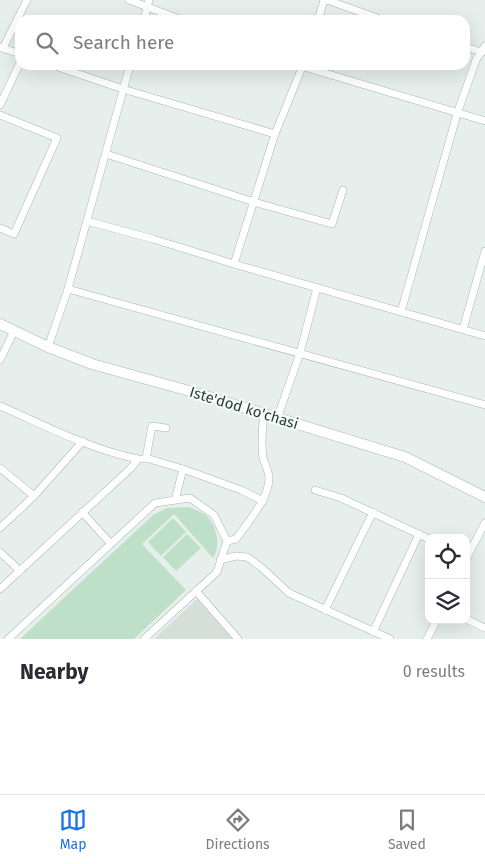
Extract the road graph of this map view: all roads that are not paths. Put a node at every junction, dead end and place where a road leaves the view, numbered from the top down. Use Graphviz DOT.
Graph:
graph roads {
  1 [pos="27,0"];
  2 [pos="130,0"];
  3 [pos="326,0"];
  4 [pos="148,3"];
  5 [pos="19,15"];
  6 [pos="172,15"];
  7 [pos="320,15"];
  8 [pos="369,15"];
  9 [pos="15,22"];
  10 [pos="1,47"];
  11 [pos="470,48"];
  12 [pos="483,49"];
  13 [pos="15,52"];
  14 [pos="16,70"];
  15 [pos="67,70"];
  16 [pos="129,70"];
  17 [pos="299,70"];
  18 [pos="314,70"];
  19 [pos="123,89"];
  20 [pos="0,105"];
  21 [pos="457,114"];
  22 [pos="0,115"];
  23 [pos="485,122"];
  24 [pos="275,134"];
  25 [pos="106,154"];
  26 [pos="343,190"];
  27 [pos="254,202"];
  28 [pos="87,221"];
  29 [pos="0,228"];
  30 [pos="485,251"];
  31 [pos="234,264"];
  32 [pos="317,288"];
  33 [pos="68,289"];
  34 [pos="401,312"];
  35 [pos="0,324"];
  36 [pos="463,329"];
  37 [pos="14,331"];
  38 [pos="485,336"];
  39 [pos="48,347"];
  40 [pos="300,353"];
  41 [pos="0,360"];
  42 [pos="485,405"];
  43 [pos="0,406"];
  44 [pos="264,414"];
  45 [pos="277,419"];
  46 [pos="166,428"];
  47 [pos="82,441"];
  48 [pos="146,458"];
  49 [pos="138,460"];
  50 [pos="0,468"];
  51 [pos="183,469"];
  52 [pos="315,490"];
  53 [pos="34,496"];
  54 [pos="485,497"];
  55 [pos="175,500"];
  56 [pos="262,501"];
  57 [pos="82,512"];
  58 [pos="373,512"];
  59 [pos="485,523"];
  60 [pos="0,528"];
  61 [pos="419,534"];
  62 [pos="425,537"];
  63 [pos="226,541"];
  64 [pos="111,544"];
  65 [pos="470,551"];
  66 [pos="0,552"];
  67 [pos="220,560"];
  68 [pos="20,571"];
  69 [pos="0,589"];
  70 [pos="196,591"];
  71 [pos="325,610"];
  72 [pos="470,621"];
  73 [pos="435,624"];
  74 [pos="485,628"];
  75 [pos="373,632"];
  76 [pos="8,639"];
  77 [pos="144,639"];
  78 [pos="238,639"];
  79 [pos="390,639"];
  80 [pos="428,639"];
  1 -- 5 [label="street"];
  2 -- 4 [label="street"];
  3 -- 7 [label="street"];
  3 -- 8 [label="street"];
  4 -- 6 [label="street"];
  9 -- 10 [label="street"];
  10 -- 13 [label="street"];
  11 -- 12 [label="street"];
  12 -- 21 [label="street"];
  14 -- 20 [label="street"];
  15 -- 19 [label="street"];
  16 -- 19 [label="street"];
  17 -- 24 [label="street"];
  18 -- 21 [label="street"];
  19 -- 24 [label="street"];
  19 -- 25 [label="street"];
  21 -- 23 [label="street"];
  21 -- 34 [label="street"];
  22 -- 29 [label="street"];
  24 -- 27 [label="street"];
  25 -- 27 [label="street"];
  25 -- 28 [label="street"];
  26 -- 27 [label="street"];
  27 -- 31 [label="street"];
  28 -- 31 [label="street"];
  28 -- 33 [label="street"];
  30 -- 36 [label="street"];
  31 -- 32 [label="street"];
  32 -- 34 [label="street"];
  32 -- 40 [label="street"];
  33 -- 39 [label="street"];
  33 -- 40 [label="street"];
  34 -- 36 [label="street"];
  35 -- 37 [label="street, Iste'dod ko'chasi"];
  36 -- 38 [label="street"];
  37 -- 39 [label="street, Iste'dod ko'chasi"];
  37 -- 41 [label="street"];
  39 -- 44 [label="street, Iste'dod ko'chasi"];
  40 -- 42 [label="street"];
  40 -- 45 [label="street"];
  43 -- 47 [label="street"];
  44 -- 45 [label="street, Iste'dod ko'chasi"];
  44 -- 56 [label="street"];
  45 -- 54 [label="street, Iste'dod ko'chasi"];
  46 -- 48 [label="street"];
  47 -- 49 [label="street"];
  47 -- 53 [label="street"];
  48 -- 49 [label="street"];
  48 -- 51 [label="street"];
  49 -- 57 [label="street"];
  50 -- 53 [label="street"];
  51 -- 55 [label="street"];
  51 -- 56 [label="street"];
  52 -- 58 [label="street"];
  53 -- 60 [label="street"];
  55 -- 63 [label="street"];
  55 -- 64 [label="street"];
  56 -- 63 [label="street"];
  57 -- 64 [label="street"];
  57 -- 68 [label="street"];
  58 -- 61 [label="street"];
  58 -- 71 [label="street"];
  59 -- 65 [label="street"];
  61 -- 62 [label="street"];
  61 -- 75 [label="street"];
  63 -- 67 [label="street"];
  64 -- 76 [label="street"];
  66 -- 68 [label="street"];
  67 -- 70 [label="street"];
  67 -- 71 [label="street"];
  68 -- 69 [label="street"];
  70 -- 77 [label="street"];
  70 -- 78 [label="street"];
  71 -- 75 [label="street"];
  72 -- 74 [label="street"];
  73 -- 80 [label="street"];
  75 -- 79 [label="street"];
}
